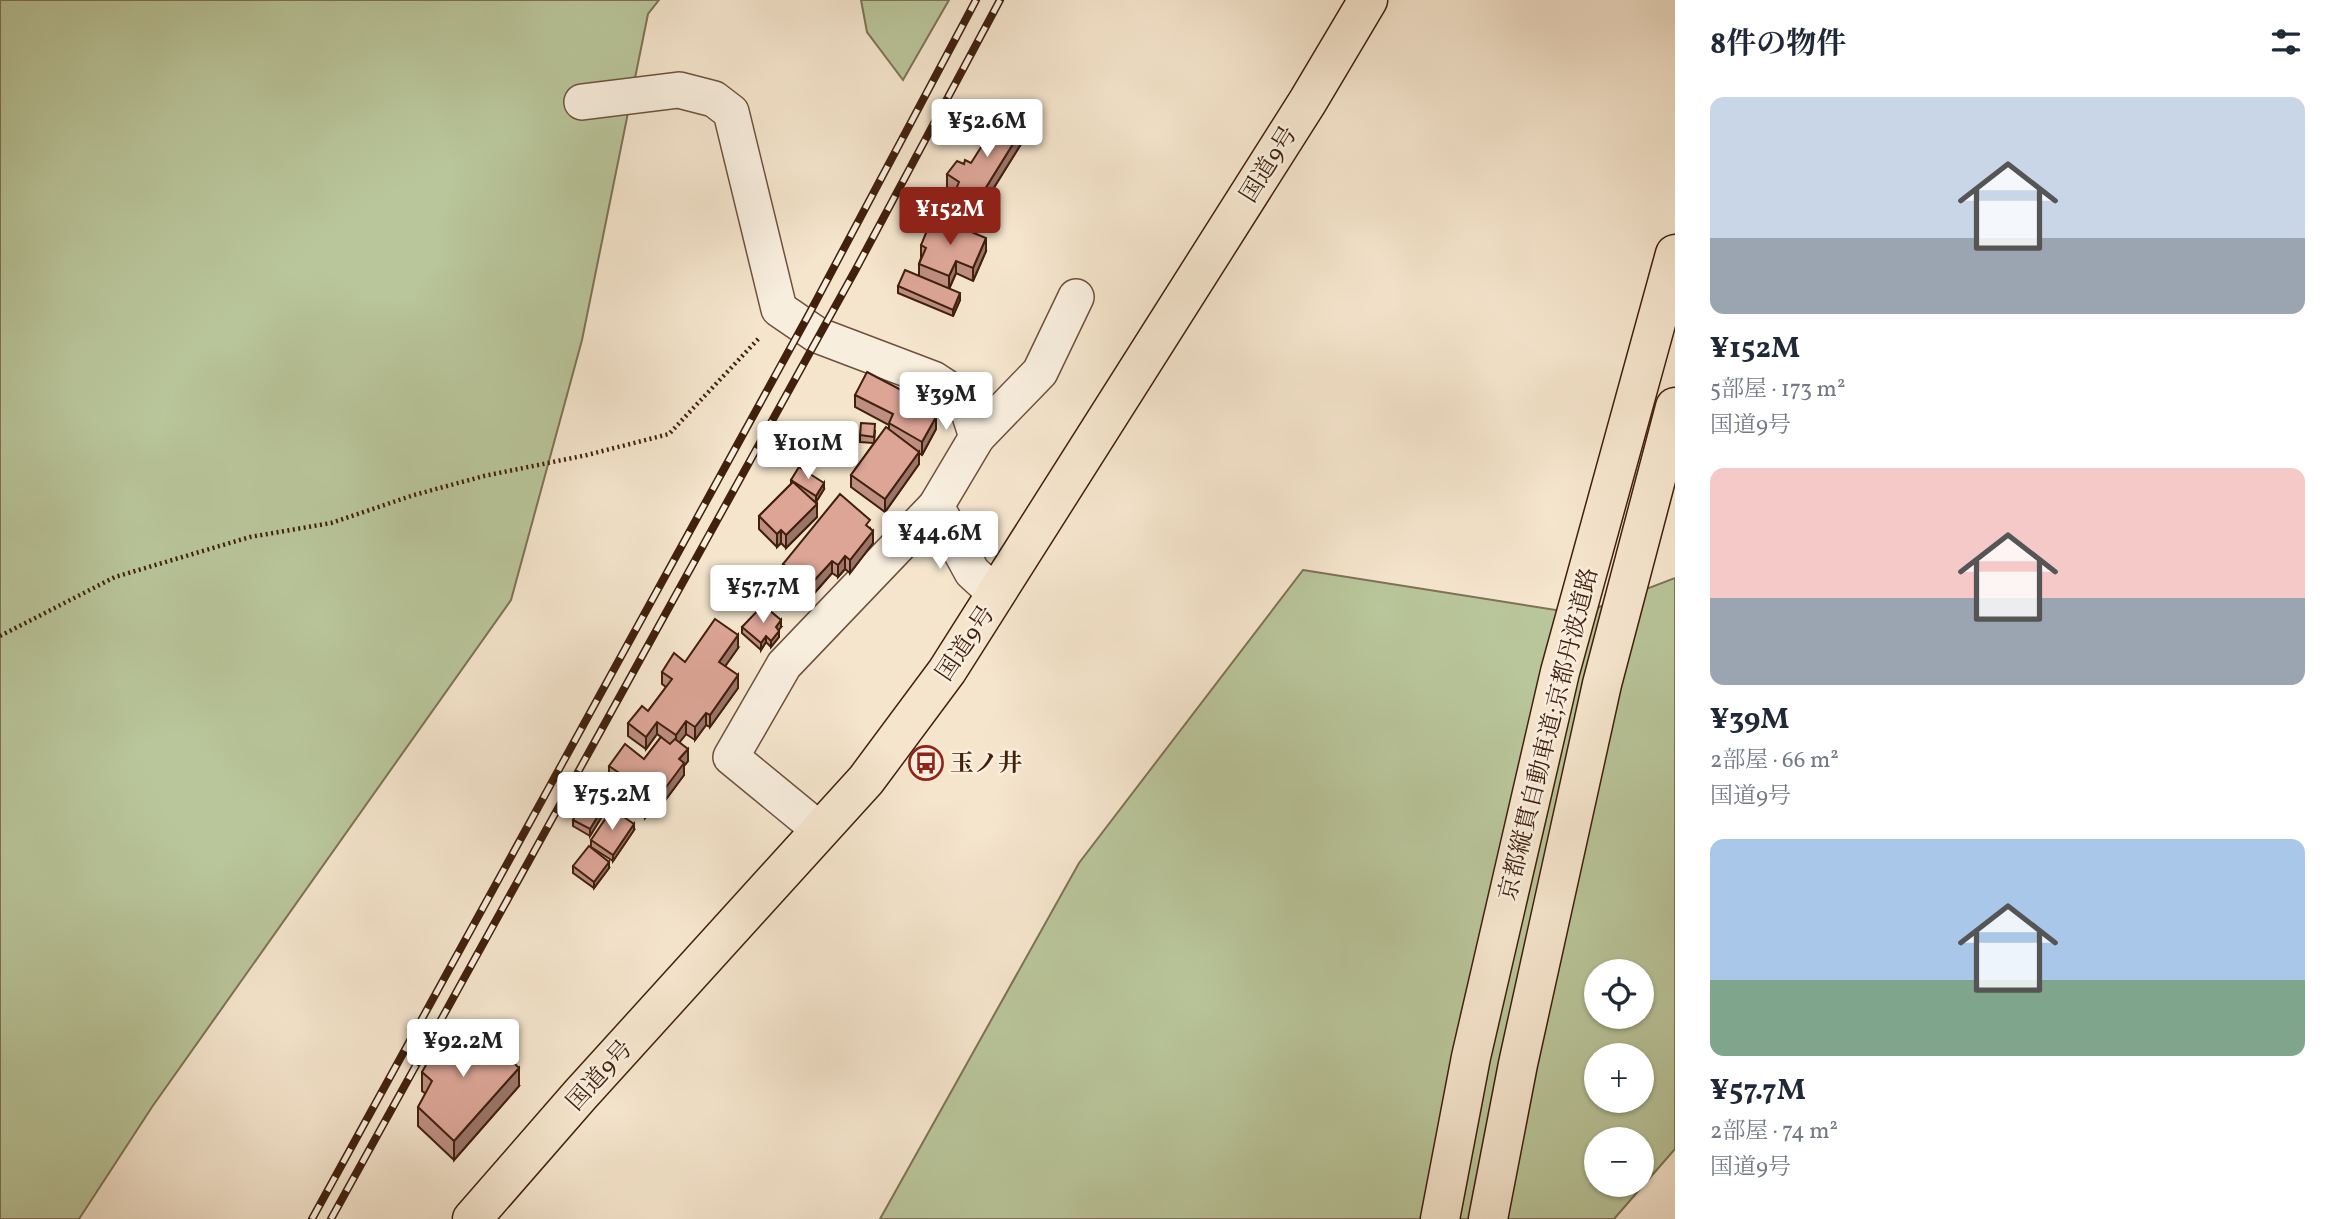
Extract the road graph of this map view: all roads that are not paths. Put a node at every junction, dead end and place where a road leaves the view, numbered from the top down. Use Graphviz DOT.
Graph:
graph roads {
  1 [pos="1368,0"];
  2 [pos="582,102"];
  3 [pos="1675,254"];
  4 [pos="1076,297"];
  5 [pos="1675,407"];
  6 [pos="977,437"];
  7 [pos="936,506"];
  8 [pos="996,594"];
  9 [pos="821,831"];
  10 [pos="472,1219"];
  11 [pos="1440,1219"];
  12 [pos="1488,1219"];
  1 -- 8 [label="highway, 国道9号"];
  2 -- 6 [label="street"];
  3 -- 11 [label="highway, 京都縦貫自動車道;京都丹波道路"];
  4 -- 6 [label="street"];
  5 -- 12 [label="highway, 京都縦貫自動車道;京都丹波道路"];
  6 -- 7 [label="street"];
  7 -- 8 [label="street"];
  7 -- 9 [label="street"];
  8 -- 9 [label="highway, 国道9号"];
  9 -- 10 [label="highway, 国道9号"];
}
